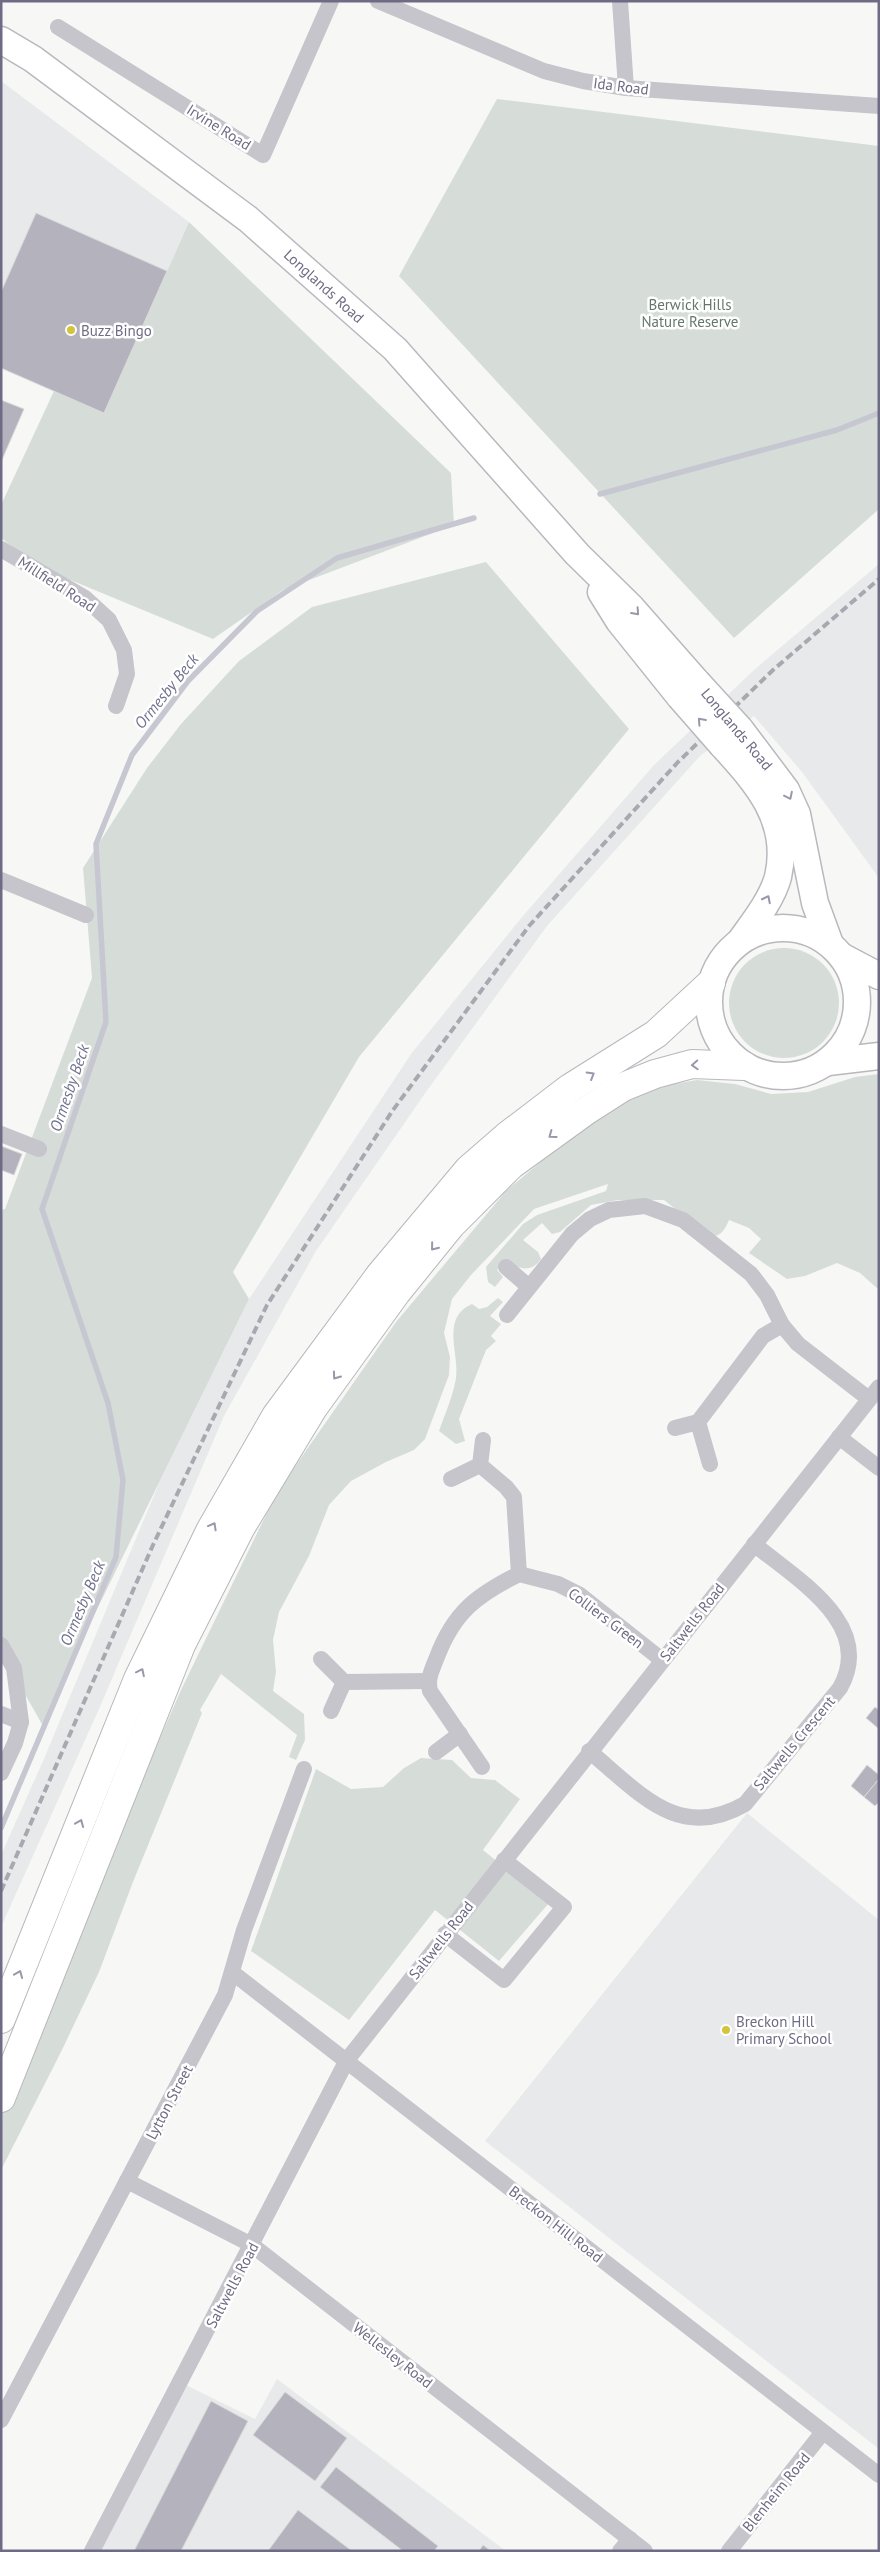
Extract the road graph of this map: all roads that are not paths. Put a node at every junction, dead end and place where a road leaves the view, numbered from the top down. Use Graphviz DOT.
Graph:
graph roads {
  1 [pos="331,1"];
  2 [pos="378,1"];
  3 [pos="620,1"];
  4 [pos="1,23"];
  5 [pos="58,27"];
  6 [pos="1,40"];
  7 [pos="33,59"];
  8 [pos="626,88"];
  9 [pos="879,106"];
  10 [pos="1,549"];
  11 [pos="116,706"];
  12 [pos="731,737"];
  13 [pos="1,880"];
  14 [pos="86,915"];
  15 [pos="741,940"];
  16 [pos="836,950"];
  17 [pos="879,976"];
  18 [pos="711,983"];
  19 [pos="879,1056"];
  20 [pos="828,1062"];
  21 [pos="744,1066"];
  22 [pos="1,1134"];
  23 [pos="39,1148"];
  24 [pos="506,1267"];
  25 [pos="529,1287"];
  26 [pos="507,1315"];
  27 [pos="782,1325"];
  28 [pos="874,1393"];
  29 [pos="698,1422"];
  30 [pos="674,1428"];
  31 [pos="839,1437"];
  32 [pos="483,1440"];
  33 [pos="710,1464"];
  34 [pos="480,1465"];
  35 [pos="879,1468"];
  36 [pos="451,1479"];
  37 [pos="754,1544"];
  38 [pos="519,1574"];
  39 [pos="1,1645"];
  40 [pos="321,1659"];
  41 [pos="662,1660"];
  42 [pos="428,1680"];
  43 [pos="344,1682"];
  44 [pos="331,1711"];
  45 [pos="1,1714"];
  46 [pos="21,1722"];
  47 [pos="460,1734"];
  48 [pos="589,1751"];
  49 [pos="436,1752"];
  50 [pos="482,1767"];
  51 [pos="304,1769"];
  52 [pos="1,1773"];
  53 [pos="504,1860"];
  54 [pos="445,1934"];
  55 [pos="233,1973"];
  56 [pos="1,2019"];
  57 [pos="347,2060"];
  58 [pos="1,2098"];
  59 [pos="127,2181"];
  60 [pos="252,2245"];
  61 [pos="1,2420"];
  62 [pos="824,2432"];
  63 [pos="879,2475"];
  64 [pos="625,2545"];
  65 [pos="92,2551"];
  66 [pos="645,2551"];
  67 [pos="729,2551"];
  1 -- 5 [label="street, Irvine Road"];
  2 -- 8 [label="street, Ida Road"];
  3 -- 8 [label="street"];
  4 -- 7 [label="main road, Longlands Road"];
  6 -- 7 [label="main road, Longlands Road"];
  7 -- 12 [label="main road, Longlands Road, bridge"];
  8 -- 9 [label="street, Ida Road"];
  10 -- 11 [label="street, Millfield Road"];
  15 -- 12 [label="main road, Longlands Road, one-way"];
  12 -- 16 [label="main road, Longlands Road, one-way"];
  13 -- 14 [label="street"];
  15 -- 16 [label="main road, Longlands Road"];
  15 -- 18 [label="main road, Longlands Road"];
  16 -- 17 [label="main road, Longlands Road"];
  16 -- 20 [label="main road, Longlands Road"];
  18 -- 21 [label="main road, Longlands Road"];
  56 -- 18 [label="highway, one-way"];
  19 -- 20 [label="main road, Longlands Road"];
  20 -- 21 [label="main road, Longlands Road"];
  21 -- 58 [label="highway, one-way"];
  22 -- 23 [label="street"];
  24 -- 25 [label="street"];
  25 -- 26 [label="street"];
  25 -- 27 [label="street"];
  27 -- 28 [label="street"];
  27 -- 29 [label="street"];
  28 -- 31 [label="street, Saltwells Road"];
  29 -- 30 [label="street"];
  29 -- 33 [label="street"];
  31 -- 35 [label="street"];
  31 -- 37 [label="street, Saltwells Road"];
  32 -- 34 [label="street"];
  34 -- 36 [label="street"];
  34 -- 38 [label="street"];
  37 -- 41 [label="street, Saltwells Road"];
  37 -- 48 [label="street, Saltwells Crescent"];
  38 -- 41 [label="street, Colliers Green"];
  38 -- 42 [label="street"];
  39 -- 46 [label="street"];
  40 -- 43 [label="street"];
  41 -- 48 [label="street, Saltwells Road"];
  42 -- 43 [label="street"];
  42 -- 47 [label="street"];
  43 -- 44 [label="street"];
  45 -- 46 [label="street"];
  46 -- 52 [label="street"];
  47 -- 49 [label="street"];
  47 -- 50 [label="street"];
  48 -- 53 [label="street, Saltwells Road"];
  51 -- 55 [label="street, Lytton Street"];
  53 -- 54 [label="street, Saltwells Road"];
  53 -- 54 [label="street"];
  54 -- 57 [label="street, Saltwells Road"];
  55 -- 57 [label="street, Breckon Hill Road"];
  55 -- 59 [label="street, Lytton Street"];
  57 -- 60 [label="street, Saltwells Road"];
  57 -- 62 [label="street, Breckon Hill Road"];
  59 -- 60 [label="street, Wellesley Road"];
  59 -- 61 [label="street, Lytton Street"];
  60 -- 64 [label="street, Wellesley Road"];
  60 -- 65 [label="street, Saltwells Road"];
  62 -- 63 [label="street, Breckon Hill Road"];
  62 -- 67 [label="street, Blenheim Road"];
  64 -- 66 [label="street, Wellesley Road"];
}
